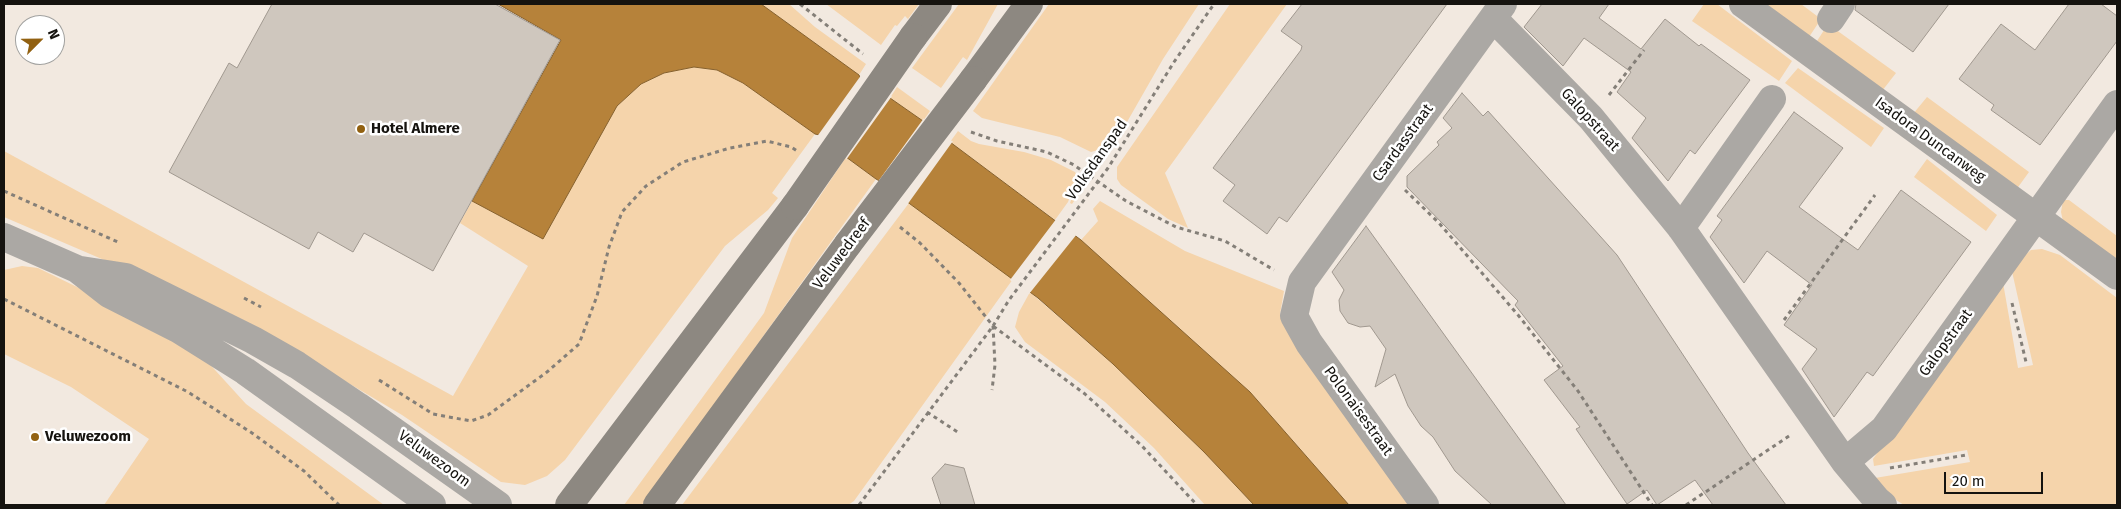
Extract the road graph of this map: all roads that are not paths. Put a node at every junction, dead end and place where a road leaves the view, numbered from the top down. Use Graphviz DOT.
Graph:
graph roads {
  1 [pos="938,4"];
  2 [pos="1029,4"];
  3 [pos="1743,4"];
  4 [pos="1498,11"];
  5 [pos="1772,99"];
  6 [pos="2117,104"];
  7 [pos="2037,216"];
  8 [pos="1681,228"];
  9 [pos="4,237"];
  10 [pos="77,269"];
  11 [pos="2117,276"];
  12 [pos="1294,316"];
  13 [pos="1850,468"];
  14 [pos="432,505"];
  15 [pos="498,505"];
  16 [pos="569,505"];
  17 [pos="657,505"];
  18 [pos="1425,505"];
  19 [pos="1883,505"];
  1 -- 16 [label="main road, bridge"];
  2 -- 17 [label="main road, Veluwedreef, bridge"];
  3 -- 7 [label="street, Isadora Duncanweg"];
  4 -- 8 [label="street, Galopstraat"];
  4 -- 12 [label="street, Csardasstraat"];
  5 -- 8 [label="street"];
  6 -- 7 [label="street, Galopstraat"];
  7 -- 11 [label="street, Isadora Duncanweg"];
  7 -- 13 [label="street, Galopstraat"];
  8 -- 13 [label="street, Galopstraat"];
  9 -- 10 [label="street, Veluwezoom"];
  10 -- 14 [label="street, Veluwezoom"];
  10 -- 15 [label="street, Veluwezoom"];
  12 -- 18 [label="street, Polonaisestraat"];
  13 -- 19 [label="street, Galopstraat"];
}
